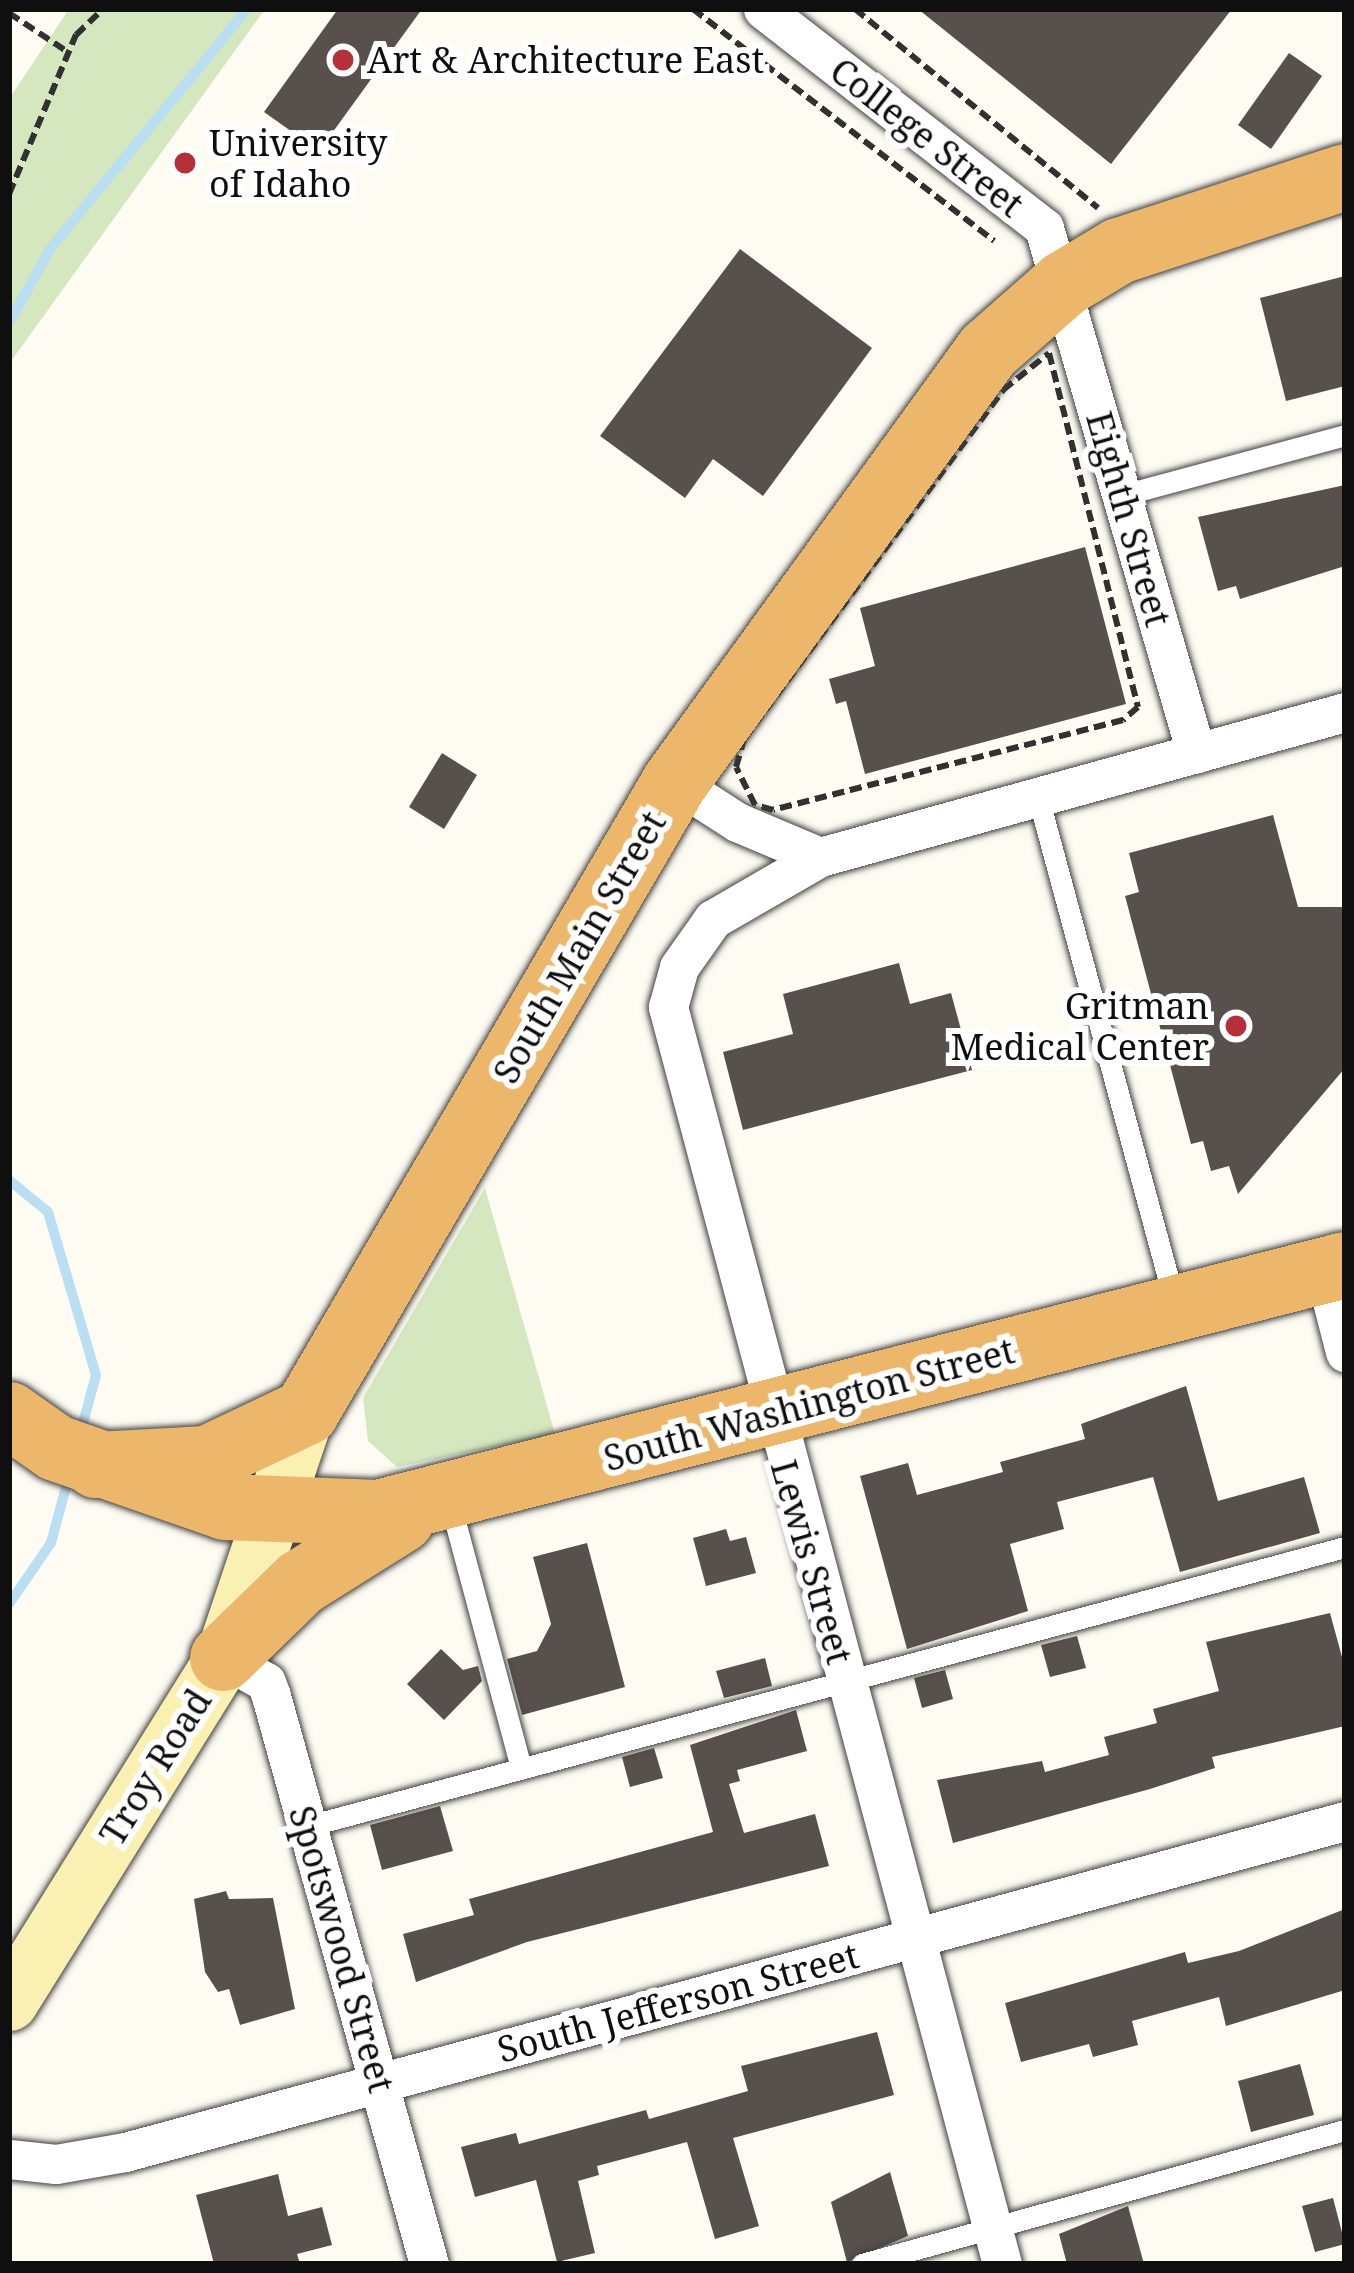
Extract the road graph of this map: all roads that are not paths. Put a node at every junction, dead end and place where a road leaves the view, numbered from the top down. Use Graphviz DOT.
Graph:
graph roads {
  1 [pos="763,9"];
  2 [pos="1345,177"];
  3 [pos="1064,284"];
  4 [pos="1345,435"];
  5 [pos="1123,495"];
  6 [pos="1345,712"];
  7 [pos="1196,753"];
  8 [pos="675,782"];
  9 [pos="1038,797"];
  10 [pos="820,857"];
  11 [pos="1334,1268"];
  12 [pos="1176,1308"];
  13 [pos="1345,1352"];
  14 [pos="306,1412"];
  15 [pos="771,1414"];
  16 [pos="54,1443"];
  17 [pos="449,1499"];
  18 [pos="269,1516"];
  19 [pos="1345,1547"];
  20 [pos="223,1658"];
  21 [pos="846,1681"];
  22 [pos="521,1768"];
  23 [pos="1345,1821"];
  24 [pos="308,1826"];
  25 [pos="914,1937"];
  26 [pos="9,2002"];
  27 [pos="380,2085"];
  28 [pos="1345,2130"];
  29 [pos="9,2158"];
  30 [pos="997,2247"];
  31 [pos="429,2264"];
  32 [pos="862,2264"];
  1 -- 3 [label="street, College Street"];
  2 -- 3 [label="highway"];
  3 -- 5 [label="street, Eighth Street"];
  3 -- 8 [label="highway"];
  4 -- 5 [label="lane"];
  5 -- 7 [label="street, Eighth Street"];
  6 -- 7 [label="street"];
  7 -- 9 [label="street"];
  8 -- 10 [label="street, South Main Street"];
  8 -- 14 [label="highway, South Main Street"];
  9 -- 10 [label="street"];
  9 -- 12 [label="lane"];
  10 -- 15 [label="street, Lewis Street"];
  11 -- 12 [label="highway, South Washington Street"];
  11 -- 13 [label="street"];
  12 -- 15 [label="highway, South Washington Street"];
  14 -- 16 [label="highway"];
  14 -- 18 [label="main road, South Main Street"];
  15 -- 17 [label="highway, South Washington Street"];
  15 -- 21 [label="street, Lewis Street"];
  16 -- 18 [label="highway"];
  17 -- 18 [label="highway, South Washington Street"];
  17 -- 20 [label="highway"];
  17 -- 22 [label="lane"];
  18 -- 20 [label="main road, Troy Road"];
  19 -- 21 [label="lane"];
  20 -- 24 [label="street, Spotswood Street"];
  20 -- 26 [label="main road, Troy Road"];
  21 -- 22 [label="lane"];
  21 -- 25 [label="street, Lewis Street"];
  22 -- 24 [label="lane"];
  23 -- 25 [label="street, South Jefferson Street"];
  24 -- 27 [label="street, Spotswood Street"];
  25 -- 27 [label="street, South Jefferson Street"];
  25 -- 30 [label="street, Lewis Street"];
  27 -- 29 [label="street, South Jefferson Street"];
  27 -- 31 [label="street, Spotswood Street"];
  28 -- 30 [label="lane"];
  30 -- 32 [label="lane"];
}
